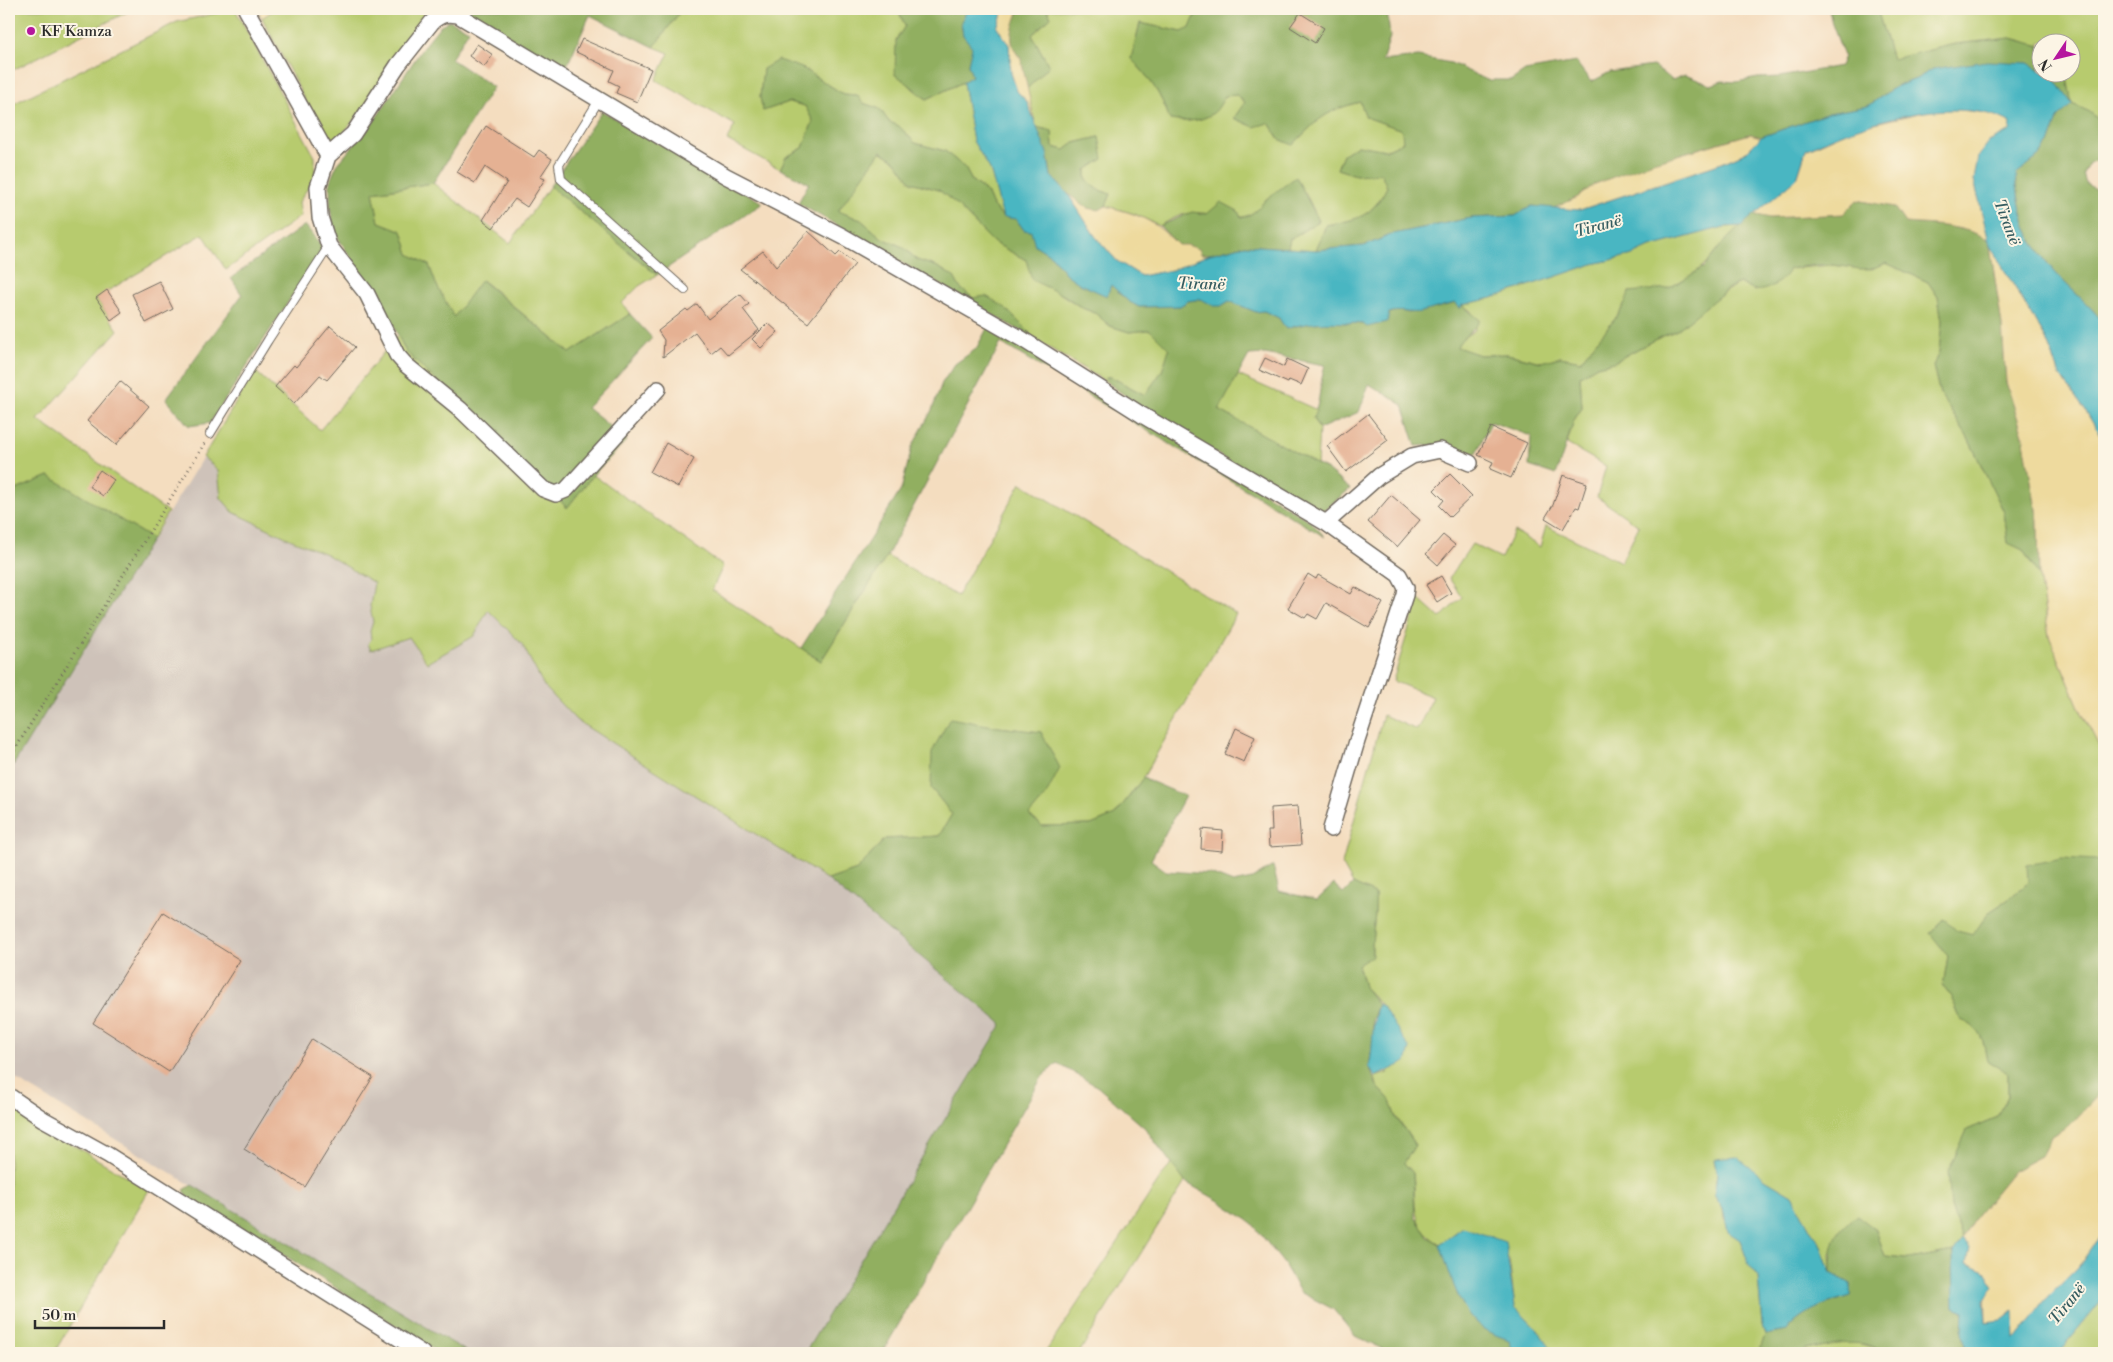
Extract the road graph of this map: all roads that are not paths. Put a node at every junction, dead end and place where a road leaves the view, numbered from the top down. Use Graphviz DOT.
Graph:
graph roads {
  1 [pos="246,9"];
  2 [pos="453,12"];
  3 [pos="599,100"];
  4 [pos="328,156"];
  5 [pos="330,246"];
  6 [pos="685,290"];
  7 [pos="658,389"];
  8 [pos="210,434"];
  9 [pos="1470,463"];
  10 [pos="1326,523"];
  11 [pos="1331,829"];
  12 [pos="9,1096"];
  13 [pos="422,1353"];
  1 -- 4 [label="street"];
  2 -- 3 [label="street"];
  2 -- 4 [label="street"];
  3 -- 6 [label="lane"];
  3 -- 10 [label="street"];
  4 -- 5 [label="street"];
  5 -- 7 [label="street"];
  5 -- 8 [label="lane"];
  9 -- 10 [label="street"];
  10 -- 11 [label="street"];
  12 -- 13 [label="street"];
}
